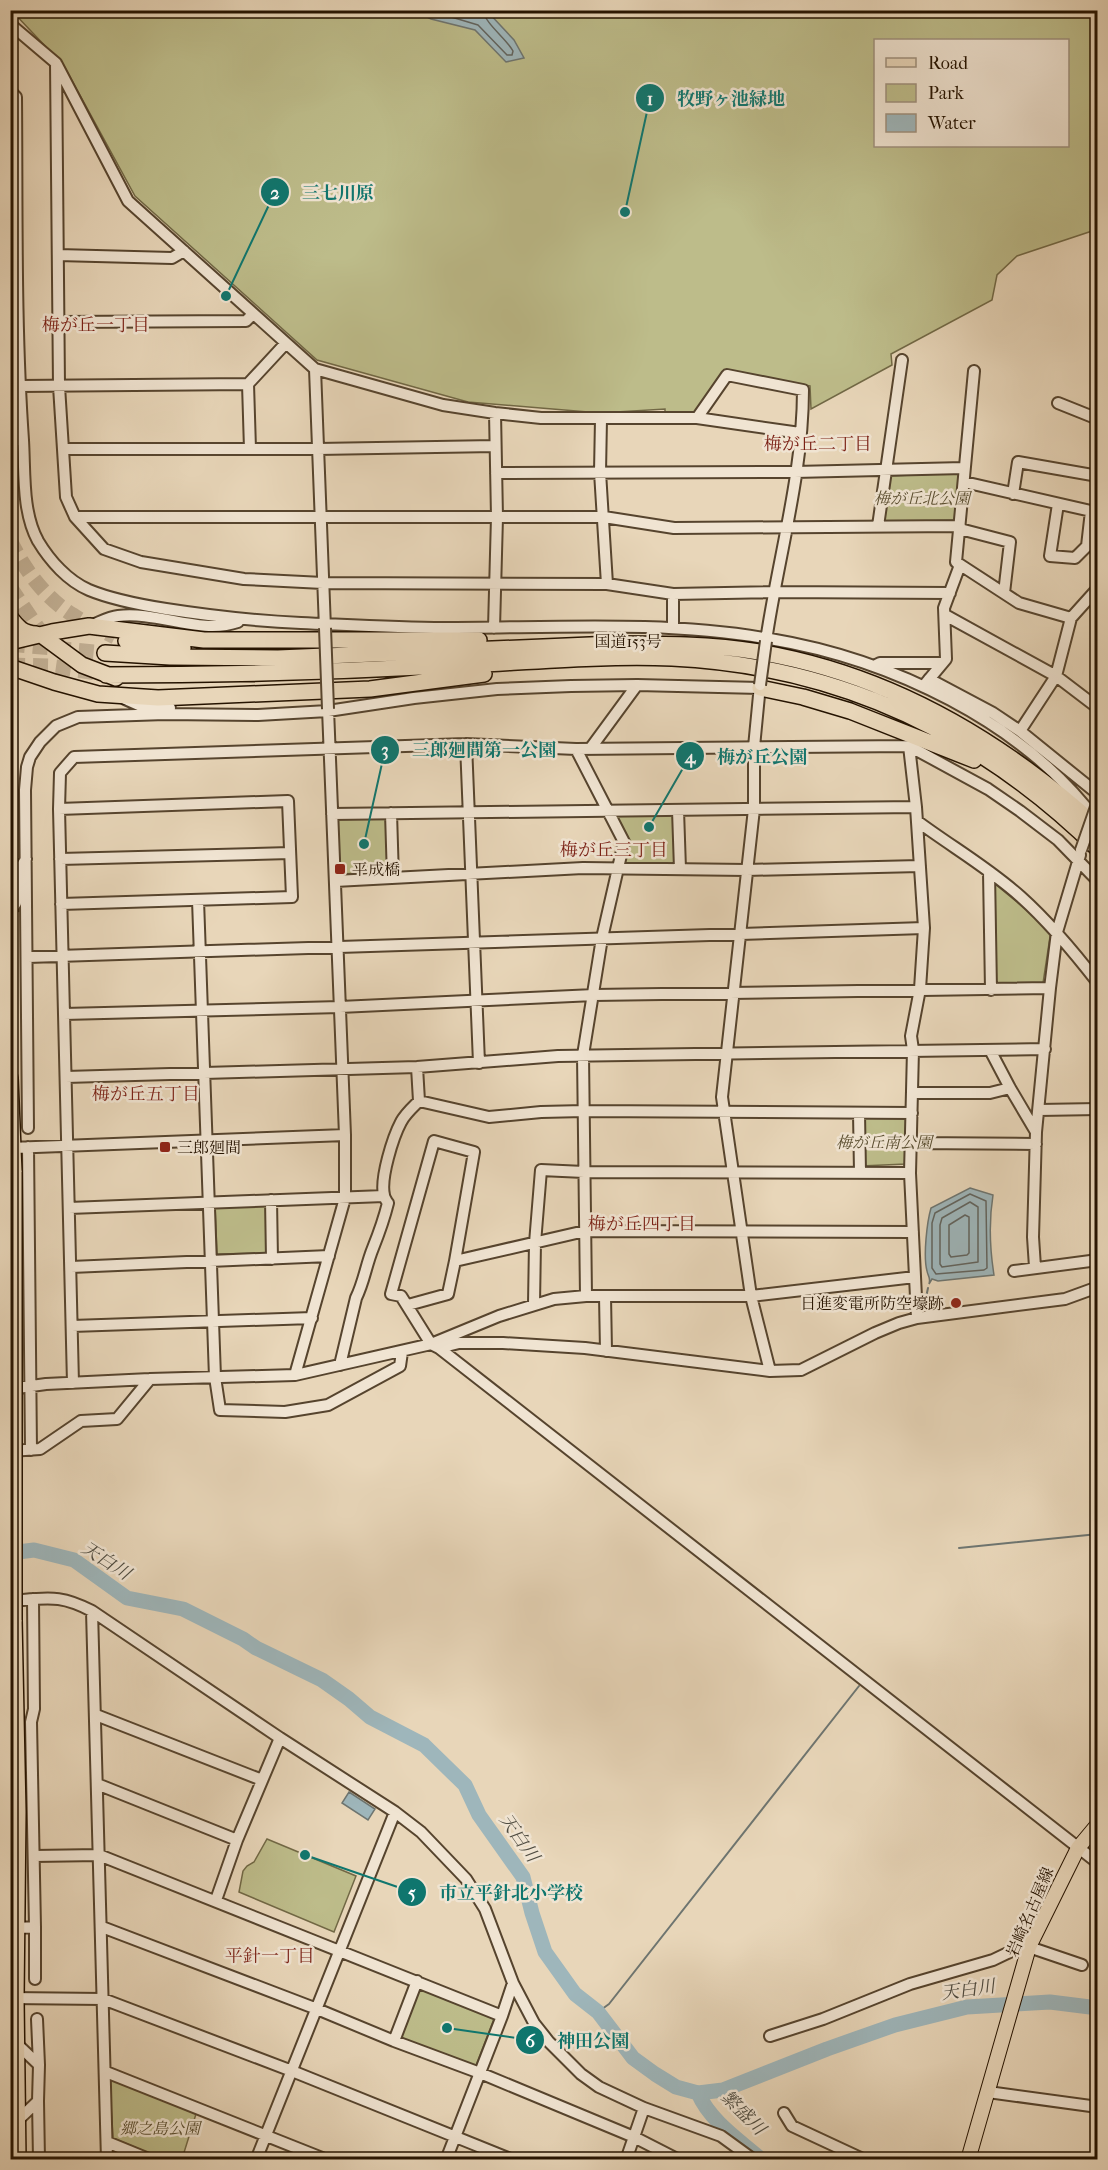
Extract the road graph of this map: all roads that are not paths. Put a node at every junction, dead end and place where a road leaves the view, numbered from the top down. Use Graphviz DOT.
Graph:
graph roads {
  1 [pos="10,24"];
  2 [pos="56,63"];
  3 [pos="10,91"];
  4 [pos="184,251"];
  5 [pos="58,255"];
  6 [pos="253,314"];
  7 [pos="58,322"];
  8 [pos="286,343"];
  9 [pos="902,360"];
  10 [pos="315,369"];
  11 [pos="974,371"];
  12 [pos="248,384"];
  13 [pos="59,386"];
  14 [pos="20,387"];
  15 [pos="1058,403"];
  16 [pos="20,408"];
  17 [pos="495,413"];
  18 [pos="697,418"];
  19 [pos="601,419"];
  20 [pos="1098,419"];
  21 [pos="800,433"];
  22 [pos="495,446"];
  23 [pos="250,448"];
  24 [pos="10,449"];
  25 [pos="63,449"];
  26 [pos="318,449"];
  27 [pos="964,468"];
  28 [pos="886,471"];
  29 [pos="600,472"];
  30 [pos="795,472"];
  31 [pos="496,473"];
  32 [pos="1098,476"];
  33 [pos="964,482"];
  34 [pos="1013,494"];
  35 [pos="1058,504"];
  36 [pos="75,517"];
  37 [pos="497,517"];
  38 [pos="604,517"];
  39 [pos="320,518"];
  40 [pos="878,526"];
  41 [pos="960,527"];
  42 [pos="787,528"];
  43 [pos="960,565"];
  44 [pos="323,583"];
  45 [pos="494,583"];
  46 [pos="607,584"];
  47 [pos="1097,590"];
  48 [pos="774,592"];
  49 [pos="950,592"];
  50 [pos="1004,593"];
  51 [pos="673,594"];
  52 [pos="945,615"];
  53 [pos="10,617"];
  54 [pos="1071,618"];
  55 [pos="242,620"];
  56 [pos="89,626"];
  57 [pos="324,626"];
  58 [pos="672,627"];
  59 [pos="494,628"];
  60 [pos="41,636"];
  61 [pos="115,637"];
  62 [pos="766,640"];
  63 [pos="10,642"];
  64 [pos="565,645"];
  65 [pos="105,653"];
  66 [pos="413,653"];
  67 [pos="570,660"];
  68 [pos="941,663"];
  69 [pos="874,666"];
  70 [pos="10,669"];
  71 [pos="106,675"];
  72 [pos="463,676"];
  73 [pos="1056,676"];
  74 [pos="926,682"];
  75 [pos="637,685"];
  76 [pos="760,686"];
  77 [pos="120,696"];
  78 [pos="1098,708"];
  79 [pos="328,710"];
  80 [pos="211,715"];
  81 [pos="1020,731"];
  82 [pos="466,744"];
  83 [pos="329,747"];
  84 [pos="754,747"];
  85 [pos="909,747"];
  86 [pos="576,749"];
  87 [pos="590,749"];
  88 [pos="1008,772"];
  89 [pos="1097,799"];
  90 [pos="916,807"];
  91 [pos="59,809"];
  92 [pos="754,809"];
  93 [pos="678,810"];
  94 [pos="607,811"];
  95 [pos="468,812"];
  96 [pos="392,813"];
  97 [pos="332,814"];
  98 [pos="917,821"];
  99 [pos="1098,822"];
  100 [pos="1098,828"];
  101 [pos="1098,849"];
  102 [pos="290,853"];
  103 [pos="1080,855"];
  104 [pos="26,859"];
  105 [pos="60,859"];
  106 [pos="920,866"];
  107 [pos="618,868"];
  108 [pos="680,869"];
  109 [pos="747,870"];
  110 [pos="989,872"];
  111 [pos="471,874"];
  112 [pos="393,878"];
  113 [pos="335,881"];
  114 [pos="1098,881"];
  115 [pos="198,900"];
  116 [pos="61,904"];
  117 [pos="10,912"];
  118 [pos="924,928"];
  119 [pos="1057,932"];
  120 [pos="740,934"];
  121 [pos="602,938"];
  122 [pos="474,942"];
  123 [pos="338,947"];
  124 [pos="200,951"];
  125 [pos="63,956"];
  126 [pos="27,957"];
  127 [pos="1098,983"];
  128 [pos="1050,988"];
  129 [pos="920,989"];
  130 [pos="991,990"];
  131 [pos="734,992"];
  132 [pos="594,995"];
  133 [pos="477,1001"];
  134 [pos="340,1007"];
  135 [pos="202,1011"];
  136 [pos="64,1014"];
  137 [pos="1045,1049"];
  138 [pos="913,1050"];
  139 [pos="990,1050"];
  140 [pos="726,1054"];
  141 [pos="583,1055"];
  142 [pos="479,1063"];
  143 [pos="417,1067"];
  144 [pos="342,1069"];
  145 [pos="204,1074"];
  146 [pos="66,1077"];
  147 [pos="10,1078"];
  148 [pos="1010,1088"];
  149 [pos="912,1093"];
  150 [pos="419,1101"];
  151 [pos="1098,1109"];
  152 [pos="1039,1110"];
  153 [pos="584,1111"];
  154 [pos="723,1112"];
  155 [pos="859,1113"];
  156 [pos="912,1113"];
  157 [pos="28,1128"];
  158 [pos="1036,1132"];
  159 [pos="345,1135"];
  160 [pos="206,1141"];
  161 [pos="911,1143"];
  162 [pos="1036,1144"];
  163 [pos="68,1146"];
  164 [pos="17,1148"];
  165 [pos="733,1171"];
  166 [pos="584,1172"];
  167 [pos="860,1172"];
  168 [pos="910,1173"];
  169 [pos="384,1196"];
  170 [pos="345,1198"];
  171 [pos="271,1200"];
  172 [pos="208,1202"];
  173 [pos="69,1208"];
  174 [pos="585,1231"];
  175 [pos="742,1231"];
  176 [pos="913,1232"];
  177 [pos="535,1243"];
  178 [pos="1098,1245"];
  179 [pos="329,1256"];
  180 [pos="272,1259"];
  181 [pos="210,1260"];
  182 [pos="1097,1260"];
  183 [pos="455,1261"];
  184 [pos="71,1267"];
  185 [pos="1035,1267"];
  186 [pos="1014,1271"];
  187 [pos="915,1277"];
  188 [pos="1098,1287"];
  189 [pos="586,1296"];
  190 [pos="605,1296"];
  191 [pos="752,1296"];
  192 [pos="534,1304"];
  193 [pos="408,1305"];
  194 [pos="312,1318"];
  195 [pos="917,1318"];
  196 [pos="213,1320"];
  197 [pos="72,1326"];
  198 [pos="435,1346"];
  199 [pos="606,1351"];
  200 [pos="402,1352"];
  201 [pos="340,1365"];
  202 [pos="770,1371"];
  203 [pos="295,1375"];
  204 [pos="214,1377"];
  205 [pos="150,1379"];
  206 [pos="74,1383"];
  207 [pos="29,1387"];
  208 [pos="10,1389"];
  209 [pos="31,1450"];
  210 [pos="10,1451"];
  211 [pos="92,1611"];
  212 [pos="96,1715"];
  213 [pos="280,1738"];
  214 [pos="262,1780"];
  215 [pos="97,1784"];
  216 [pos="395,1812"];
  217 [pos="1098,1824"];
  218 [pos="237,1840"];
  219 [pos="1078,1848"];
  220 [pos="99,1855"];
  221 [pos="34,1856"];
  222 [pos="1098,1863"];
  223 [pos="216,1900"];
  224 [pos="35,1927"];
  225 [pos="102,1927"];
  226 [pos="17,1928"];
  227 [pos="1029,1947"];
  228 [pos="340,1950"];
  229 [pos="1082,1965"];
  230 [pos="35,1979"];
  231 [pos="417,1982"];
  232 [pos="513,1983"];
  233 [pos="13,1998"];
  234 [pos="104,1999"];
  235 [pos="317,2009"];
  236 [pos="502,2016"];
  237 [pos="37,2019"];
  238 [pos="770,2036"];
  239 [pos="394,2041"];
  240 [pos="17,2044"];
  241 [pos="39,2065"];
  242 [pos="291,2071"];
  243 [pos="106,2072"];
  244 [pos="480,2073"];
  245 [pos="988,2092"];
  246 [pos="38,2101"];
  247 [pos="1098,2107"];
  248 [pos="644,2108"];
  249 [pos="784,2114"];
  250 [pos="18,2120"];
  251 [pos="266,2135"];
  252 [pos="455,2136"];
  253 [pos="634,2137"];
  254 [pos="107,2142"];
  255 [pos="18,2160"];
  256 [pos="39,2160"];
  257 [pos="107,2160"];
  258 [pos="151,2160"];
  259 [pos="256,2160"];
  260 [pos="327,2160"];
  261 [pos="446,2160"];
  262 [pos="513,2160"];
  263 [pos="626,2160"];
  264 [pos="679,2160"];
  265 [pos="754,2160"];
  266 [pos="865,2160"];
  267 [pos="968,2160"];
  1 -- 2 [label="street"];
  2 -- 4 [label="street"];
  2 -- 5 [label="street"];
  3 -- 14 [label="street"];
  4 -- 5 [label="street"];
  4 -- 6 [label="street"];
  5 -- 7 [label="street"];
  6 -- 7 [label="street"];
  6 -- 8 [label="street"];
  7 -- 13 [label="street"];
  8 -- 10 [label="street"];
  8 -- 12 [label="street"];
  9 -- 28 [label="street"];
  10 -- 17 [label="street"];
  10 -- 26 [label="street"];
  11 -- 27 [label="street"];
  12 -- 13 [label="street"];
  12 -- 23 [label="street"];
  13 -- 14 [label="street"];
  13 -- 25 [label="street"];
  14 -- 16 [label="street"];
  15 -- 20 [label="street"];
  16 -- 24 [label="street"];
  16 -- 55 [label="street"];
  17 -- 19 [label="street"];
  17 -- 22 [label="street"];
  18 -- 19 [label="street"];
  18 -- 21 [label="street"];
  18 -- 21 [label="street"];
  19 -- 29 [label="street"];
  21 -- 30 [label="street"];
  22 -- 26 [label="street"];
  22 -- 31 [label="street"];
  23 -- 25 [label="street"];
  23 -- 26 [label="street"];
  25 -- 36 [label="street"];
  26 -- 39 [label="street"];
  27 -- 28 [label="street"];
  27 -- 33 [label="street"];
  28 -- 30 [label="street"];
  28 -- 40 [label="street"];
  29 -- 30 [label="street"];
  29 -- 31 [label="street"];
  29 -- 38 [label="street"];
  30 -- 42 [label="street"];
  31 -- 37 [label="street"];
  32 -- 34 [label="street"];
  33 -- 34 [label="street"];
  33 -- 41 [label="street"];
  34 -- 35 [label="street"];
  35 -- 35 [label="street"];
  36 -- 39 [label="street"];
  36 -- 44 [label="street"];
  37 -- 38 [label="street"];
  37 -- 39 [label="street"];
  37 -- 45 [label="street"];
  38 -- 42 [label="street"];
  38 -- 46 [label="street"];
  39 -- 44 [label="street"];
  40 -- 41 [label="street"];
  40 -- 42 [label="street"];
  41 -- 43 [label="street"];
  41 -- 50 [label="street"];
  42 -- 48 [label="street"];
  43 -- 49 [label="street"];
  43 -- 50 [label="street"];
  44 -- 45 [label="street"];
  44 -- 57 [label="street"];
  45 -- 46 [label="street"];
  45 -- 59 [label="street"];
  46 -- 51 [label="street"];
  47 -- 54 [label="street"];
  48 -- 49 [label="street"];
  48 -- 51 [label="street"];
  48 -- 62 [label="street"];
  49 -- 52 [label="street"];
  50 -- 54 [label="street"];
  51 -- 58 [label="street"];
  52 -- 68 [label="street"];
  52 -- 73 [label="street"];
  53 -- 60 [label="highway"];
  54 -- 73 [label="street"];
  55 -- 56 [label="street"];
  55 -- 57 [label="street"];
  56 -- 60 [label="highway"];
  56 -- 64 [label="highway"];
  57 -- 59 [label="street"];
  57 -- 79 [label="street, bridge"];
  58 -- 59 [label="street"];
  58 -- 62 [label="street"];
  60 -- 63 [label="highway"];
  60 -- 72 [label="highway"];
  61 -- 66 [label="highway"];
  62 -- 69 [label="street"];
  62 -- 76 [label="street, bridge"];
  64 -- 66 [label="highway, 国道153号"];
  64 -- 100 [label="highway, 国道153号"];
  65 -- 66 [label="highway, 国道153号"];
  67 -- 71 [label="highway, 国道153号"];
  67 -- 72 [label="highway"];
  67 -- 88 [label="highway, 国道153号"];
  68 -- 69 [label="street"];
  68 -- 74 [label="street"];
  69 -- 74 [label="street"];
  70 -- 77 [label="highway"];
  72 -- 77 [label="highway"];
  73 -- 78 [label="street"];
  73 -- 81 [label="street"];
  74 -- 81 [label="street"];
  74 -- 99 [label="street"];
  75 -- 76 [label="street"];
  75 -- 79 [label="street"];
  75 -- 87 [label="street"];
  76 -- 84 [label="street"];
  76 -- 88 [label="highway"];
  77 -- 80 [label="street"];
  79 -- 80 [label="street"];
  79 -- 83 [label="street"];
  80 -- 104 [label="street"];
  81 -- 89 [label="street"];
  82 -- 83 [label="street"];
  82 -- 86 [label="street"];
  82 -- 95 [label="street"];
  83 -- 91 [label="street"];
  83 -- 97 [label="street"];
  84 -- 85 [label="street"];
  84 -- 87 [label="street"];
  84 -- 92 [label="street"];
  85 -- 90 [label="street"];
  85 -- 103 [label="street"];
  86 -- 87 [label="street"];
  86 -- 94 [label="street"];
  88 -- 101 [label="highway, 国道153号"];
  89 -- 103 [label="street, bridge"];
  90 -- 92 [label="street"];
  90 -- 98 [label="street"];
  91 -- 102 [label="street"];
  91 -- 105 [label="street"];
  92 -- 93 [label="street"];
  92 -- 109 [label="street"];
  93 -- 94 [label="street"];
  93 -- 108 [label="street"];
  94 -- 95 [label="street"];
  94 -- 107 [label="street"];
  95 -- 96 [label="street"];
  95 -- 111 [label="street"];
  96 -- 97 [label="street"];
  96 -- 112 [label="street"];
  97 -- 113 [label="street"];
  98 -- 106 [label="street"];
  98 -- 110 [label="street"];
  102 -- 105 [label="street"];
  102 -- 115 [label="street"];
  103 -- 114 [label="street"];
  103 -- 119 [label="street"];
  104 -- 117 [label="street"];
  104 -- 126 [label="street"];
  105 -- 116 [label="street"];
  106 -- 109 [label="street"];
  106 -- 118 [label="street"];
  107 -- 108 [label="street"];
  107 -- 111 [label="street"];
  107 -- 121 [label="street"];
  108 -- 109 [label="street"];
  109 -- 120 [label="street"];
  110 -- 119 [label="street"];
  110 -- 130 [label="street"];
  111 -- 112 [label="street"];
  111 -- 122 [label="street"];
  112 -- 113 [label="street"];
  113 -- 123 [label="street"];
  115 -- 116 [label="street"];
  115 -- 124 [label="street"];
  116 -- 125 [label="street"];
  118 -- 120 [label="street"];
  118 -- 129 [label="street"];
  119 -- 127 [label="street"];
  119 -- 128 [label="street"];
  120 -- 121 [label="street"];
  120 -- 131 [label="street"];
  121 -- 122 [label="street"];
  121 -- 132 [label="street"];
  122 -- 123 [label="street"];
  122 -- 133 [label="street"];
  123 -- 124 [label="street"];
  123 -- 134 [label="street"];
  124 -- 125 [label="street"];
  124 -- 135 [label="street"];
  125 -- 126 [label="street"];
  125 -- 136 [label="street"];
  126 -- 157 [label="street"];
  128 -- 130 [label="street"];
  128 -- 137 [label="street"];
  129 -- 130 [label="street"];
  129 -- 131 [label="street"];
  129 -- 138 [label="street"];
  131 -- 132 [label="street"];
  131 -- 140 [label="street"];
  132 -- 133 [label="street"];
  132 -- 141 [label="street"];
  133 -- 134 [label="street"];
  133 -- 142 [label="street"];
  134 -- 135 [label="street"];
  134 -- 144 [label="street"];
  135 -- 136 [label="street"];
  135 -- 145 [label="street"];
  136 -- 146 [label="street"];
  137 -- 139 [label="street"];
  137 -- 152 [label="street"];
  138 -- 139 [label="street"];
  138 -- 140 [label="street"];
  138 -- 149 [label="street"];
  139 -- 148 [label="street"];
  140 -- 141 [label="street"];
  140 -- 154 [label="street"];
  141 -- 142 [label="street"];
  141 -- 153 [label="street"];
  142 -- 143 [label="street"];
  143 -- 144 [label="street"];
  143 -- 150 [label="street"];
  144 -- 145 [label="street"];
  144 -- 159 [label="street"];
  145 -- 146 [label="street"];
  145 -- 160 [label="street"];
  146 -- 163 [label="street"];
  147 -- 164 [label="highway"];
  148 -- 149 [label="street"];
  148 -- 158 [label="street"];
  149 -- 156 [label="street"];
  150 -- 153 [label="street"];
  150 -- 169 [label="street"];
  151 -- 152 [label="street"];
  152 -- 158 [label="street"];
  153 -- 154 [label="street"];
  153 -- 166 [label="street"];
  154 -- 155 [label="street"];
  154 -- 165 [label="street"];
  155 -- 156 [label="street"];
  155 -- 167 [label="street"];
  156 -- 161 [label="street"];
  158 -- 162 [label="street"];
  159 -- 160 [label="street"];
  159 -- 170 [label="street"];
  160 -- 163 [label="street"];
  160 -- 172 [label="street"];
  161 -- 162 [label="street"];
  161 -- 168 [label="street"];
  162 -- 185 [label="street"];
  163 -- 164 [label="street"];
  163 -- 173 [label="street"];
  164 -- 207 [label="street"];
  164 -- 226 [label="highway, bridge"];
  165 -- 166 [label="street"];
  165 -- 167 [label="street"];
  165 -- 175 [label="street"];
  166 -- 174 [label="street"];
  166 -- 177 [label="street"];
  167 -- 168 [label="street"];
  168 -- 176 [label="street"];
  169 -- 170 [label="street"];
  169 -- 201 [label="street"];
  170 -- 171 [label="street"];
  170 -- 179 [label="street"];
  171 -- 172 [label="street"];
  171 -- 180 [label="street"];
  172 -- 173 [label="street"];
  172 -- 181 [label="street"];
  173 -- 184 [label="street"];
  174 -- 175 [label="street"];
  174 -- 177 [label="street"];
  174 -- 189 [label="street"];
  175 -- 176 [label="street"];
  175 -- 191 [label="street"];
  176 -- 187 [label="street"];
  177 -- 183 [label="street"];
  177 -- 192 [label="street"];
  178 -- 182 [label="street"];
  179 -- 180 [label="street"];
  179 -- 194 [label="street"];
  180 -- 181 [label="street"];
  181 -- 184 [label="street"];
  181 -- 196 [label="street"];
  182 -- 185 [label="street"];
  183 -- 193 [label="street"];
  183 -- 193 [label="street"];
  184 -- 197 [label="street"];
  185 -- 186 [label="street"];
  187 -- 191 [label="street"];
  187 -- 195 [label="street"];
  188 -- 195 [label="street"];
  189 -- 190 [label="street"];
  189 -- 192 [label="street"];
  190 -- 191 [label="street"];
  190 -- 199 [label="street"];
  191 -- 202 [label="street"];
  192 -- 198 [label="street"];
  193 -- 198 [label="street"];
  194 -- 196 [label="street"];
  194 -- 203 [label="street"];
  195 -- 202 [label="street"];
  196 -- 197 [label="street"];
  196 -- 204 [label="street"];
  197 -- 206 [label="street"];
  198 -- 199 [label="street"];
  198 -- 200 [label="street"];
  198 -- 219 [label="street"];
  199 -- 202 [label="street"];
  200 -- 201 [label="street"];
  200 -- 204 [label="street"];
  201 -- 203 [label="street"];
  203 -- 204 [label="street"];
  204 -- 205 [label="street"];
  205 -- 206 [label="street"];
  205 -- 209 [label="street"];
  206 -- 207 [label="street"];
  207 -- 208 [label="street"];
  207 -- 209 [label="street"];
  209 -- 210 [label="street"];
  211 -- 212 [label="street"];
  211 -- 213 [label="street"];
  211 -- 221 [label="street"];
  212 -- 214 [label="street"];
  212 -- 215 [label="street"];
  213 -- 214 [label="street"];
  213 -- 216 [label="street"];
  214 -- 218 [label="street"];
  215 -- 218 [label="street"];
  215 -- 220 [label="street"];
  216 -- 228 [label="street"];
  216 -- 232 [label="street"];
  217 -- 219 [label="main road, 岩崎名古屋線"];
  218 -- 223 [label="street"];
  219 -- 222 [label="street"];
  219 -- 227 [label="main road, 岩崎名古屋線"];
  220 -- 221 [label="street"];
  220 -- 223 [label="street"];
  220 -- 225 [label="street"];
  221 -- 224 [label="street"];
  223 -- 228 [label="street"];
  224 -- 226 [label="street"];
  224 -- 230 [label="street"];
  225 -- 234 [label="street"];
  225 -- 235 [label="street"];
  226 -- 233 [label="highway"];
  227 -- 229 [label="street"];
  227 -- 238 [label="street"];
  227 -- 245 [label="main road, 岩崎名古屋線"];
  228 -- 231 [label="street"];
  228 -- 235 [label="street"];
  231 -- 236 [label="street"];
  231 -- 239 [label="street"];
  232 -- 236 [label="street"];
  232 -- 248 [label="street"];
  233 -- 234 [label="street"];
  233 -- 240 [label="highway"];
  234 -- 242 [label="street"];
  234 -- 243 [label="street"];
  235 -- 239 [label="street"];
  235 -- 242 [label="street"];
  236 -- 244 [label="street"];
  237 -- 241 [label="street"];
  239 -- 244 [label="street"];
  240 -- 241 [label="street"];
  240 -- 250 [label="highway"];
  241 -- 246 [label="street"];
  242 -- 251 [label="street"];
  242 -- 252 [label="street"];
  243 -- 251 [label="street"];
  243 -- 254 [label="street"];
  244 -- 252 [label="street"];
  244 -- 253 [label="street"];
  245 -- 247 [label="street"];
  245 -- 267 [label="main road, 岩崎名古屋線"];
  246 -- 250 [label="street"];
  246 -- 256 [label="street"];
  248 -- 253 [label="street"];
  248 -- 265 [label="street"];
  249 -- 266 [label="street"];
  250 -- 255 [label="highway"];
  251 -- 259 [label="street"];
  251 -- 260 [label="street"];
  252 -- 261 [label="street"];
  252 -- 262 [label="street"];
  253 -- 263 [label="street"];
  253 -- 264 [label="street"];
  254 -- 257 [label="street"];
  254 -- 258 [label="street"];
}
